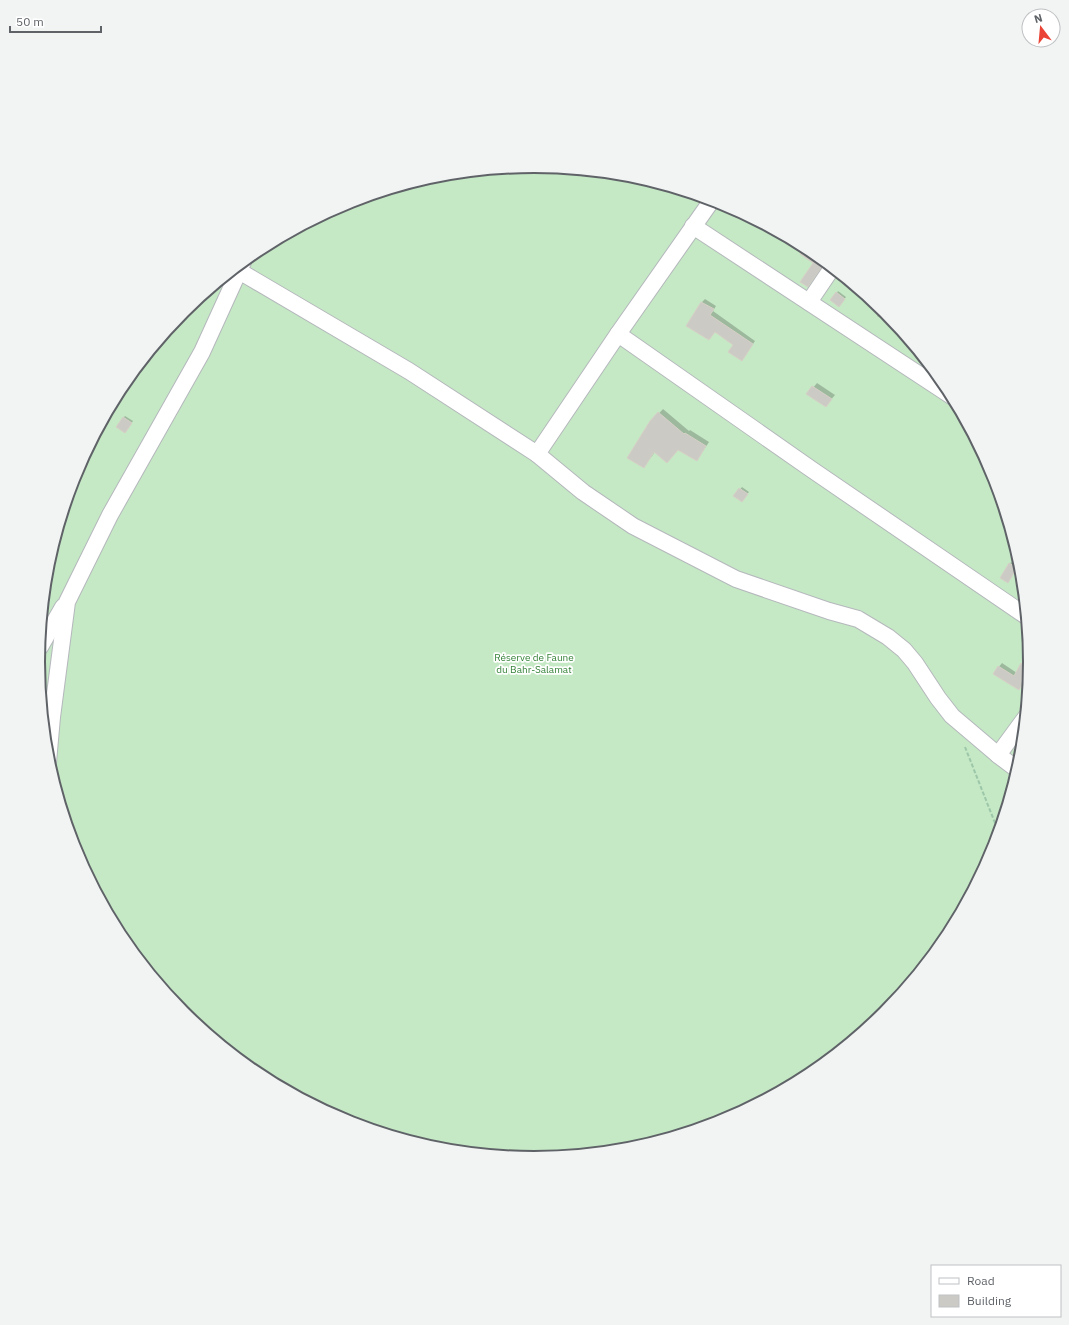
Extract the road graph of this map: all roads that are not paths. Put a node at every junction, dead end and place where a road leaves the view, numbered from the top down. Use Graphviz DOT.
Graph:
graph roads {
  1 [pos="708,205"];
  2 [pos="693,226"];
  3 [pos="244,269"];
  4 [pos="829,272"];
  5 [pos="238,273"];
  6 [pos="809,302"];
  7 [pos="618,334"];
  8 [pos="935,382"];
  9 [pos="537,454"];
  10 [pos="67,602"];
  11 [pos="1021,613"];
  12 [pos="46,637"];
  13 [pos="1020,725"];
  14 [pos="50,735"];
  15 [pos="998,755"];
  16 [pos="1013,766"];
  1 -- 2 [label="street"];
  2 -- 6 [label="street"];
  2 -- 7 [label="street"];
  3 -- 9 [label="street"];
  4 -- 6 [label="street"];
  5 -- 10 [label="street"];
  6 -- 8 [label="street"];
  7 -- 9 [label="street"];
  7 -- 11 [label="street"];
  9 -- 15 [label="street"];
  10 -- 12 [label="street"];
  10 -- 14 [label="street"];
  13 -- 15 [label="street"];
  15 -- 16 [label="street"];
}
